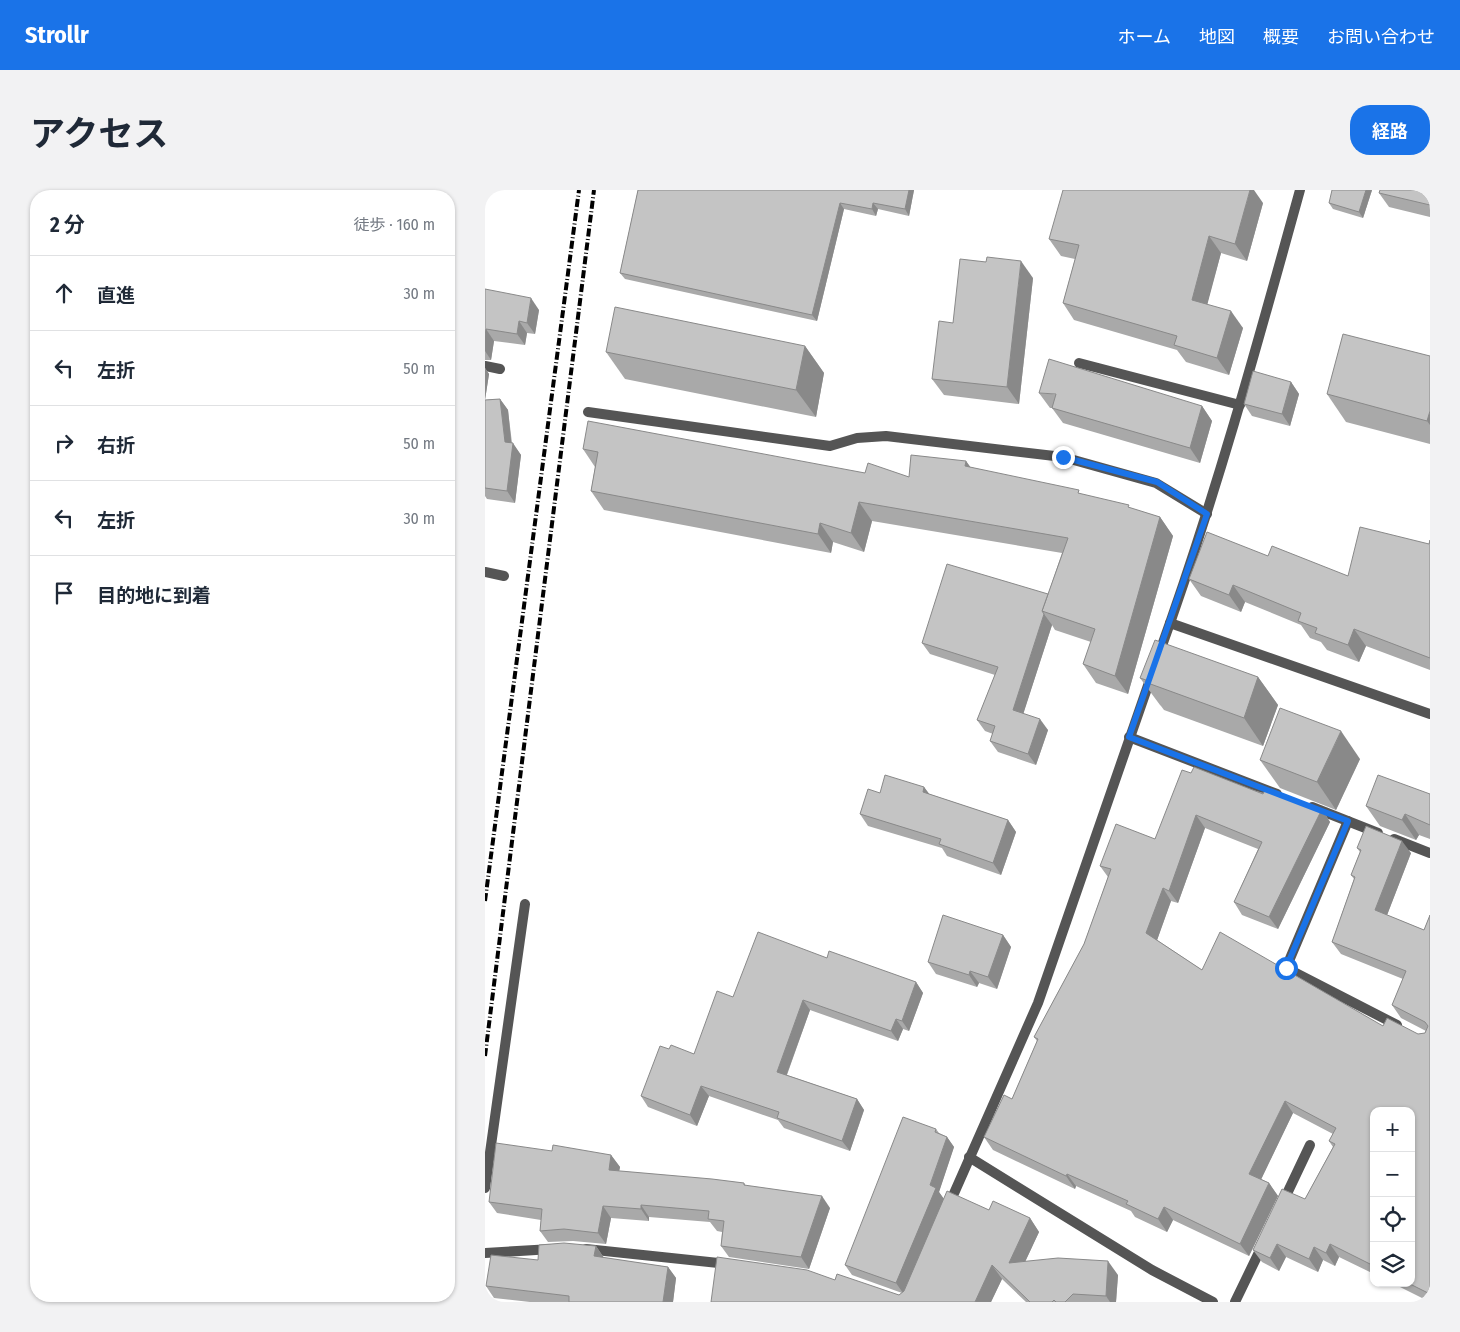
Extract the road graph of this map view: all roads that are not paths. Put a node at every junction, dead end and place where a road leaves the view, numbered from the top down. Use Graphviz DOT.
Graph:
graph roads {
  1 [pos="1300,190"];
  2 [pos="1079,363"];
  3 [pos="485,366"];
  4 [pos="500,369"];
  5 [pos="1240,405"];
  6 [pos="587,412"];
  7 [pos="1207,514"];
  8 [pos="485,572"];
  9 [pos="504,576"];
  10 [pos="1170,623"];
  11 [pos="1430,714"];
  12 [pos="1129,737"];
  13 [pos="1284,796"];
  14 [pos="1302,804"];
  15 [pos="1348,821"];
  16 [pos="1430,853"];
  17 [pos="525,904"];
  18 [pos="1411,1032"];
  19 [pos="1310,1145"];
  20 [pos="969,1157"];
  21 [pos="485,1188"];
  22 [pos="1277,1215"];
  23 [pos="942,1220"];
  24 [pos="1268,1232"];
  25 [pos="485,1254"];
  26 [pos="743,1266"];
  27 [pos="1213,1302"];
  28 [pos="1235,1302"];
  1 -- 5 [label="street"];
  2 -- 5 [label="street"];
  3 -- 4 [label="street"];
  5 -- 7 [label="street"];
  6 -- 7 [label="street"];
  7 -- 10 [label="street"];
  8 -- 9 [label="street"];
  10 -- 11 [label="street"];
  10 -- 12 [label="street"];
  12 -- 13 [label="street"];
  12 -- 20 [label="street"];
  14 -- 15 [label="street"];
  15 -- 16 [label="street"];
  15 -- 18 [label="street"];
  17 -- 21 [label="street"];
  19 -- 22 [label="street"];
  20 -- 23 [label="street"];
  20 -- 27 [label="street"];
  24 -- 28 [label="street"];
  25 -- 26 [label="street"];
}
